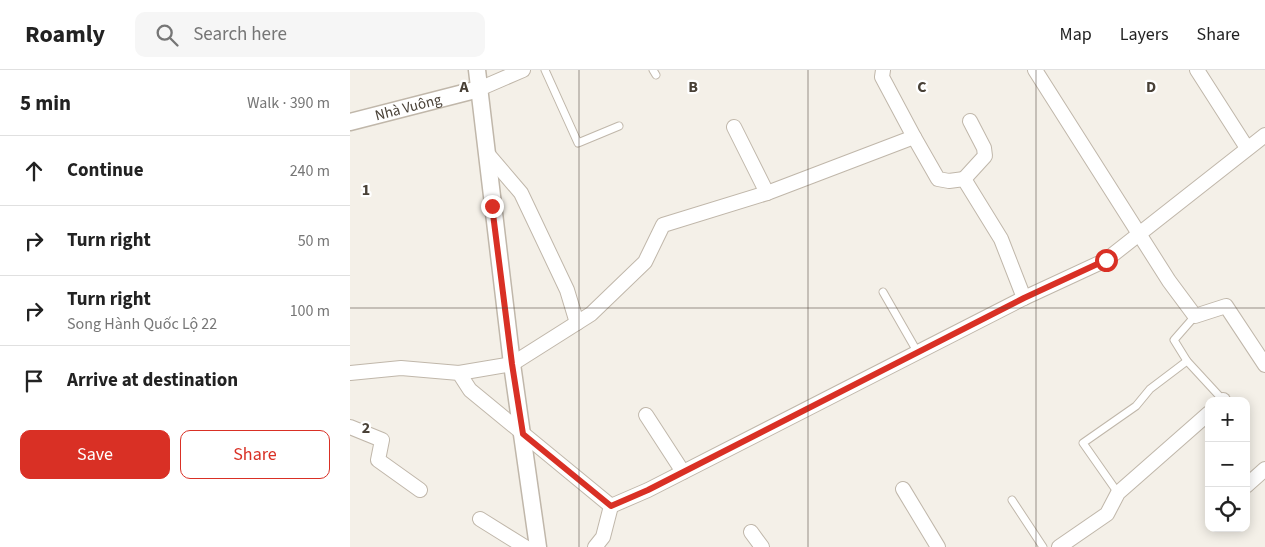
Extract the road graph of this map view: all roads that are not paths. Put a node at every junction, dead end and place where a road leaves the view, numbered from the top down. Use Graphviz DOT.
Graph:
graph roads {
  1 [pos="477,70"];
  2 [pos="523,70"];
  3 [pos="545,70"];
  4 [pos="883,70"];
  5 [pos="1035,70"];
  6 [pos="1197,70"];
  7 [pos="479,89"];
  8 [pos="970,121"];
  9 [pos="350,122"];
  10 [pos="619,126"];
  11 [pos="734,126"];
  12 [pos="1265,134"];
  13 [pos="914,137"];
  14 [pos="1248,148"];
  15 [pos="486,152"];
  16 [pos="964,179"];
  17 [pos="767,193"];
  18 [pos="1139,232"];
  19 [pos="883,292"];
  20 [pos="1024,298"];
  21 [pos="1195,316"];
  22 [pos="577,323"];
  23 [pos="918,353"];
  24 [pos="1188,361"];
  25 [pos="512,364"];
  26 [pos="1265,365"];
  27 [pos="459,372"];
  28 [pos="350,373"];
  29 [pos="1220,397"];
  30 [pos="646,414"];
  31 [pos="1205,417"];
  32 [pos="350,427"];
  33 [pos="523,434"];
  34 [pos="1265,469"];
  35 [pos="683,472"];
  36 [pos="1250,482"];
  37 [pos="903,489"];
  38 [pos="420,490"];
  39 [pos="1118,493"];
  40 [pos="1012,500"];
  41 [pos="611,506"];
  42 [pos="480,519"];
  43 [pos="751,532"];
  44 [pos="526,547"];
  45 [pos="538,547"];
  46 [pos="595,547"];
  47 [pos="762,547"];
  48 [pos="938,547"];
  49 [pos="1043,547"];
  50 [pos="1059,547"];
  1 -- 7 [label="street"];
  2 -- 7 [label="street, Nhà Vuông"];
  3 -- 10 [label="lane"];
  4 -- 13 [label="street"];
  5 -- 18 [label="street"];
  6 -- 14 [label="street"];
  7 -- 9 [label="street, Nhà Vuông"];
  7 -- 15 [label="street"];
  8 -- 16 [label="street"];
  11 -- 17 [label="street"];
  12 -- 14 [label="street"];
  13 -- 16 [label="street"];
  13 -- 17 [label="street"];
  14 -- 18 [label="street"];
  15 -- 22 [label="street"];
  15 -- 25 [label="street"];
  16 -- 20 [label="street"];
  17 -- 22 [label="street"];
  18 -- 20 [label="street"];
  18 -- 21 [label="street"];
  19 -- 23 [label="lane"];
  20 -- 23 [label="street"];
  21 -- 24 [label="lane"];
  21 -- 26 [label="street"];
  22 -- 25 [label="street"];
  23 -- 35 [label="street"];
  24 -- 29 [label="lane"];
  24 -- 39 [label="lane"];
  25 -- 27 [label="street"];
  25 -- 33 [label="street"];
  27 -- 28 [label="street"];
  27 -- 33 [label="street"];
  30 -- 35 [label="street"];
  31 -- 39 [label="street"];
  32 -- 38 [label="street"];
  33 -- 41 [label="street"];
  33 -- 45 [label="street"];
  34 -- 36 [label="street"];
  35 -- 41 [label="street"];
  37 -- 48 [label="street"];
  39 -- 50 [label="street"];
  40 -- 49 [label="lane"];
  41 -- 46 [label="street"];
  42 -- 44 [label="street"];
  43 -- 47 [label="street"];
}
